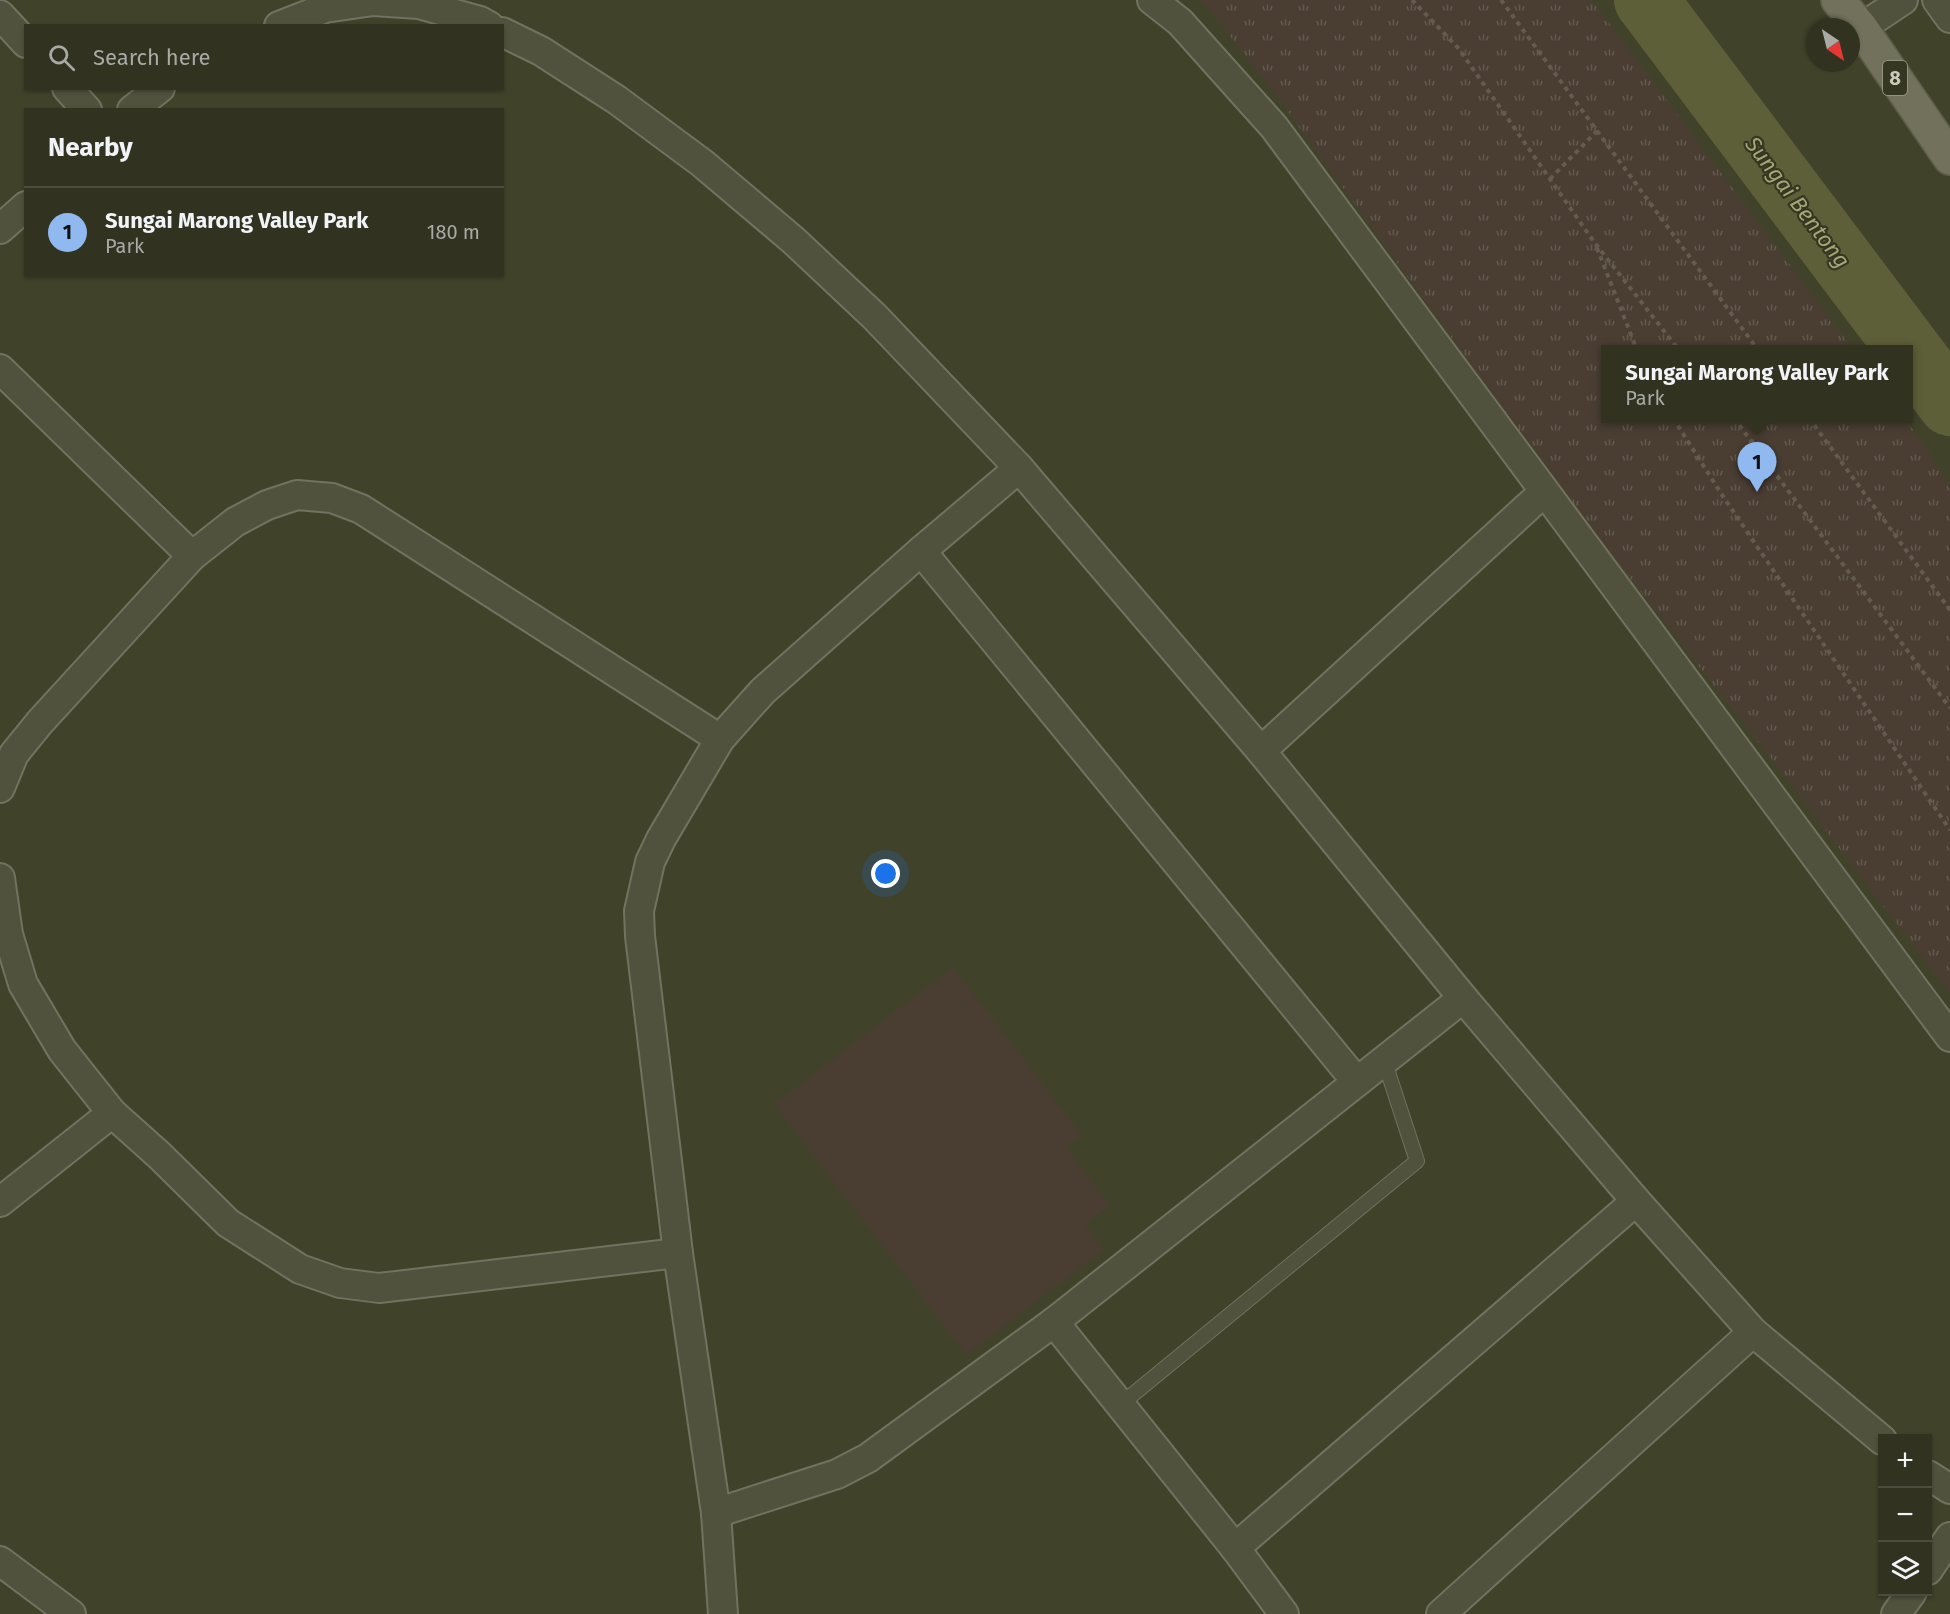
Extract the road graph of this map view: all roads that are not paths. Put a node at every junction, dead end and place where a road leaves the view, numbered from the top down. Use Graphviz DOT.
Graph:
graph roads {
  1 [pos="1152,0"];
  2 [pos="1838,0"];
  3 [pos="1903,0"];
  4 [pos="1937,0"];
  5 [pos="0,15"];
  6 [pos="1950,18"];
  7 [pos="284,24"];
  8 [pos="485,24"];
  9 [pos="1861,28"];
  10 [pos="504,33"];
  11 [pos="24,41"];
  12 [pos="69,90"];
  13 [pos="157,90"];
  14 [pos="85,108"];
  15 [pos="134,108"];
  16 [pos="1950,158"];
  17 [pos="24,208"];
  18 [pos="0,229"];
  19 [pos="0,369"];
  20 [pos="1019,468"];
  21 [pos="1544,492"];
  22 [pos="921,551"];
  23 [pos="192,556"];
  24 [pos="720,739"];
  25 [pos="1261,751"];
  26 [pos="0,788"];
  27 [pos="0,878"];
  28 [pos="1463,998"];
  29 [pos="1950,1038"];
  30 [pos="1384,1060"];
  31 [pos="1357,1082"];
  32 [pos="112,1113"];
  33 [pos="1636,1201"];
  34 [pos="0,1202"];
  35 [pos="678,1253"];
  36 [pos="1054,1322"];
  37 [pos="1753,1332"];
  38 [pos="1120,1405"];
  39 [pos="1878,1437"];
  40 [pos="1932,1478"];
  41 [pos="1950,1489"];
  42 [pos="716,1513"];
  43 [pos="1950,1537"];
  44 [pos="1235,1548"];
  45 [pos="0,1561"];
  46 [pos="1932,1564"];
  47 [pos="1909,1596"];
  48 [pos="71,1614"];
  49 [pos="723,1614"];
  50 [pos="1284,1614"];
  51 [pos="1441,1614"];
  52 [pos="1896,1614"];
  1 -- 21 [label="street"];
  2 -- 9 [label="main road, 8"];
  3 -- 9 [label="street"];
  4 -- 6 [label="street"];
  5 -- 11 [label="street"];
  7 -- 8 [label="street"];
  9 -- 16 [label="main road, 8"];
  10 -- 20 [label="street"];
  12 -- 14 [label="street"];
  13 -- 15 [label="street"];
  17 -- 18 [label="street"];
  19 -- 23 [label="street"];
  20 -- 22 [label="street"];
  20 -- 25 [label="street"];
  21 -- 25 [label="street"];
  21 -- 29 [label="street"];
  22 -- 24 [label="street"];
  22 -- 31 [label="street"];
  23 -- 24 [label="street"];
  23 -- 26 [label="street"];
  24 -- 35 [label="street"];
  25 -- 28 [label="street"];
  27 -- 32 [label="street"];
  28 -- 30 [label="street"];
  28 -- 33 [label="street"];
  30 -- 31 [label="street"];
  30 -- 38 [label="lane"];
  31 -- 36 [label="street"];
  32 -- 34 [label="street"];
  32 -- 35 [label="street"];
  33 -- 37 [label="street"];
  33 -- 44 [label="street"];
  35 -- 42 [label="street"];
  36 -- 38 [label="street"];
  36 -- 42 [label="street"];
  37 -- 39 [label="street"];
  37 -- 51 [label="street"];
  38 -- 44 [label="street"];
  40 -- 41 [label="street"];
  42 -- 49 [label="street"];
  43 -- 46 [label="street"];
  44 -- 50 [label="street"];
  45 -- 48 [label="street"];
  47 -- 52 [label="street"];
}
